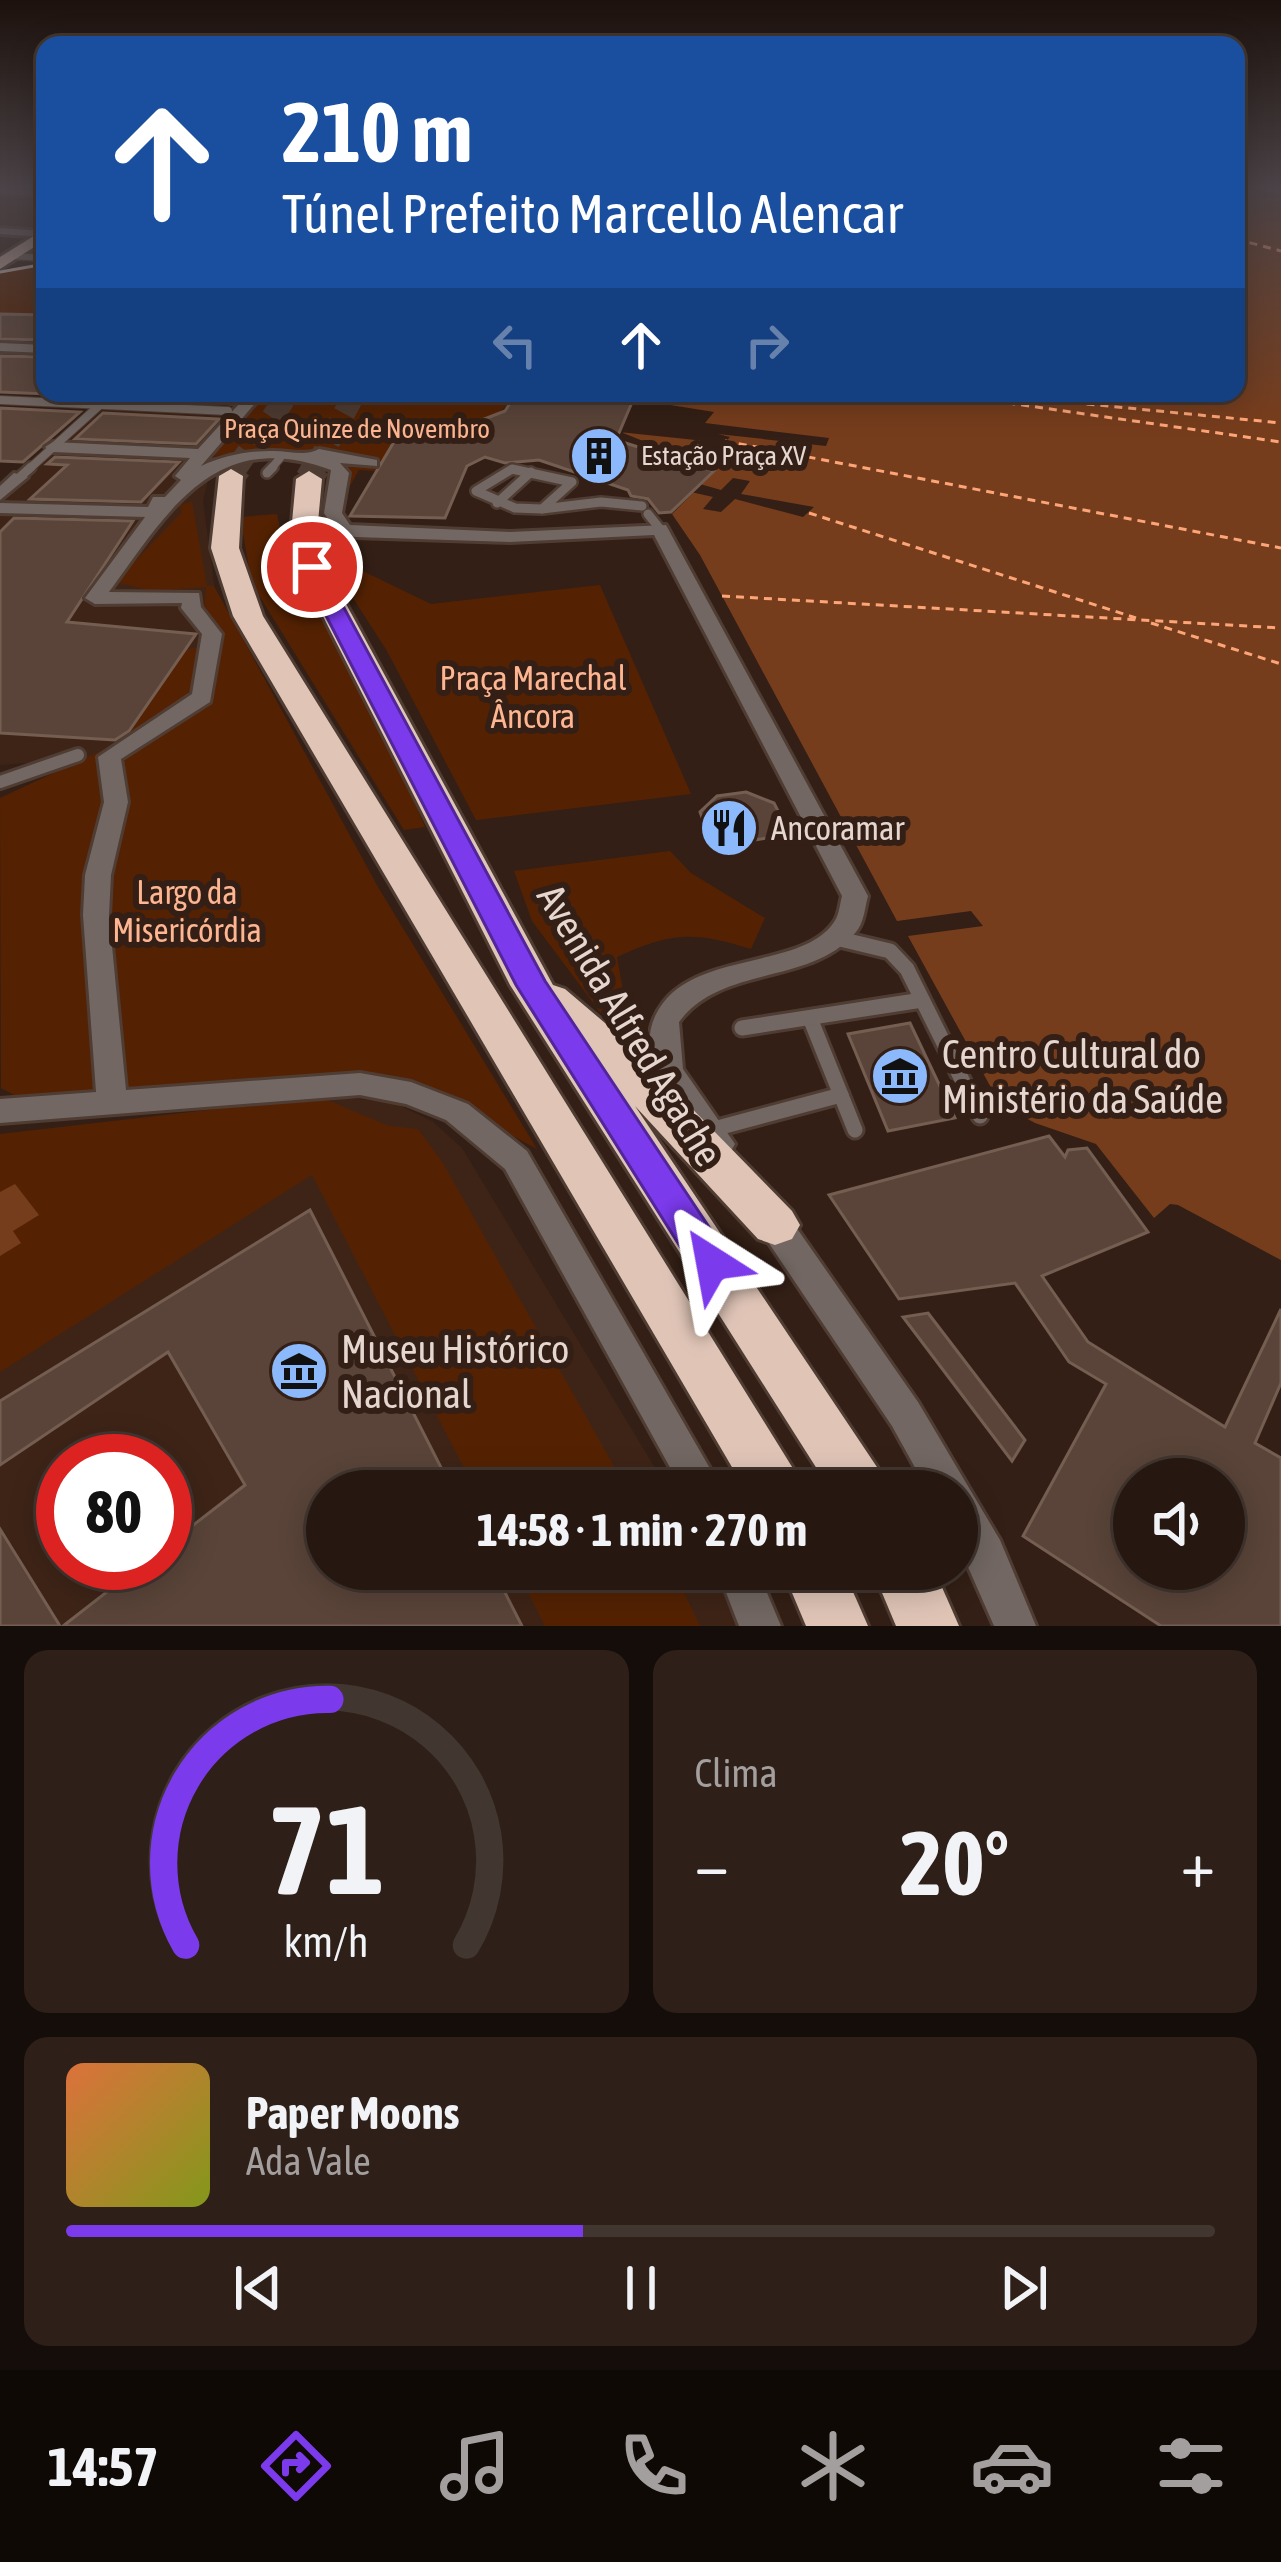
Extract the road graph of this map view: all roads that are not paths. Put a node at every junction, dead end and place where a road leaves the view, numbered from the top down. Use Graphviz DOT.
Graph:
graph roads {
  1 [pos="0,347"];
  2 [pos="36,349"];
  3 [pos="0,400"];
  4 [pos="36,402"];
  5 [pos="40,402"];
  6 [pos="103,402"];
  7 [pos="248,402"];
  8 [pos="100,405"];
  9 [pos="228,411"];
  10 [pos="53,447"];
  11 [pos="198,453"];
  12 [pos="370,463"];
  13 [pos="531,472"];
  14 [pos="0,476"];
  15 [pos="232,476"];
  16 [pos="20,477"];
  17 [pos="310,478"];
  18 [pos="0,495"];
  19 [pos="496,503"];
  20 [pos="0,508"];
  21 [pos="540,510"];
  22 [pos="153,512"];
  23 [pos="650,516"];
  24 [pos="78,755"];
  25 [pos="0,782"];
  26 [pos="840,939"];
  27 [pos="531,985"];
  28 [pos="922,1000"];
  29 [pos="810,1018"];
  30 [pos="742,1028"];
  31 [pos="841,1095"];
  32 [pos="112,1103"];
  33 [pos="0,1111"];
  34 [pos="980,1116"];
  35 [pos="709,1130"];
  36 [pos="855,1130"];
  37 [pos="775,1225"];
  38 [pos="692,1470"];
  39 [pos="765,1470"];
  40 [pos="850,1470"];
  41 [pos="937,1470"];
  42 [pos="978,1540"];
  43 [pos="745,1590"];
  44 [pos="821,1590"];
  45 [pos="912,1590"];
  46 [pos="760,1626"];
  47 [pos="837,1626"];
  48 [pos="928,1626"];
  49 [pos="1015,1626"];
  1 -- 2 [label="street"];
  3 -- 4 [label="lane"];
  5 -- 8 [label="lane"];
  6 -- 8 [label="lane"];
  7 -- 11 [label="street"];
  8 -- 9 [label="lane"];
  8 -- 10 [label="lane"];
  10 -- 11 [label="street"];
  10 -- 16 [label="lane"];
  11 -- 12 [label="street"];
  11 -- 22 [label="street"];
  13 -- 19 [label="lane"];
  13 -- 19 [label="lane"];
  13 -- 21 [label="lane"];
  14 -- 16 [label="street"];
  15 -- 39 [label="highway"];
  16 -- 18 [label="street"];
  17 -- 27 [label="highway, Avenida Alfred Agache"];
  19 -- 21 [label="lane"];
  20 -- 22 [label="street"];
  21 -- 23 [label="lane"];
  22 -- 23 [label="street"];
  22 -- 32 [label="street"];
  23 -- 26 [label="street"];
  24 -- 25 [label="lane"];
  26 -- 28 [label="lane"];
  26 -- 35 [label="street"];
  27 -- 37 [label="highway"];
  27 -- 40 [label="highway, Avenida Alfred Agache"];
  28 -- 29 [label="lane"];
  28 -- 34 [label="lane"];
  29 -- 30 [label="lane"];
  29 -- 31 [label="lane"];
  31 -- 35 [label="lane"];
  31 -- 36 [label="lane"];
  32 -- 33 [label="street"];
  32 -- 38 [label="street"];
  35 -- 37 [label="street"];
  37 -- 41 [label="street"];
  42 -- 49 [label="street"];
  43 -- 46 [label="street"];
  44 -- 47 [label="highway"];
  45 -- 48 [label="highway"];
}
